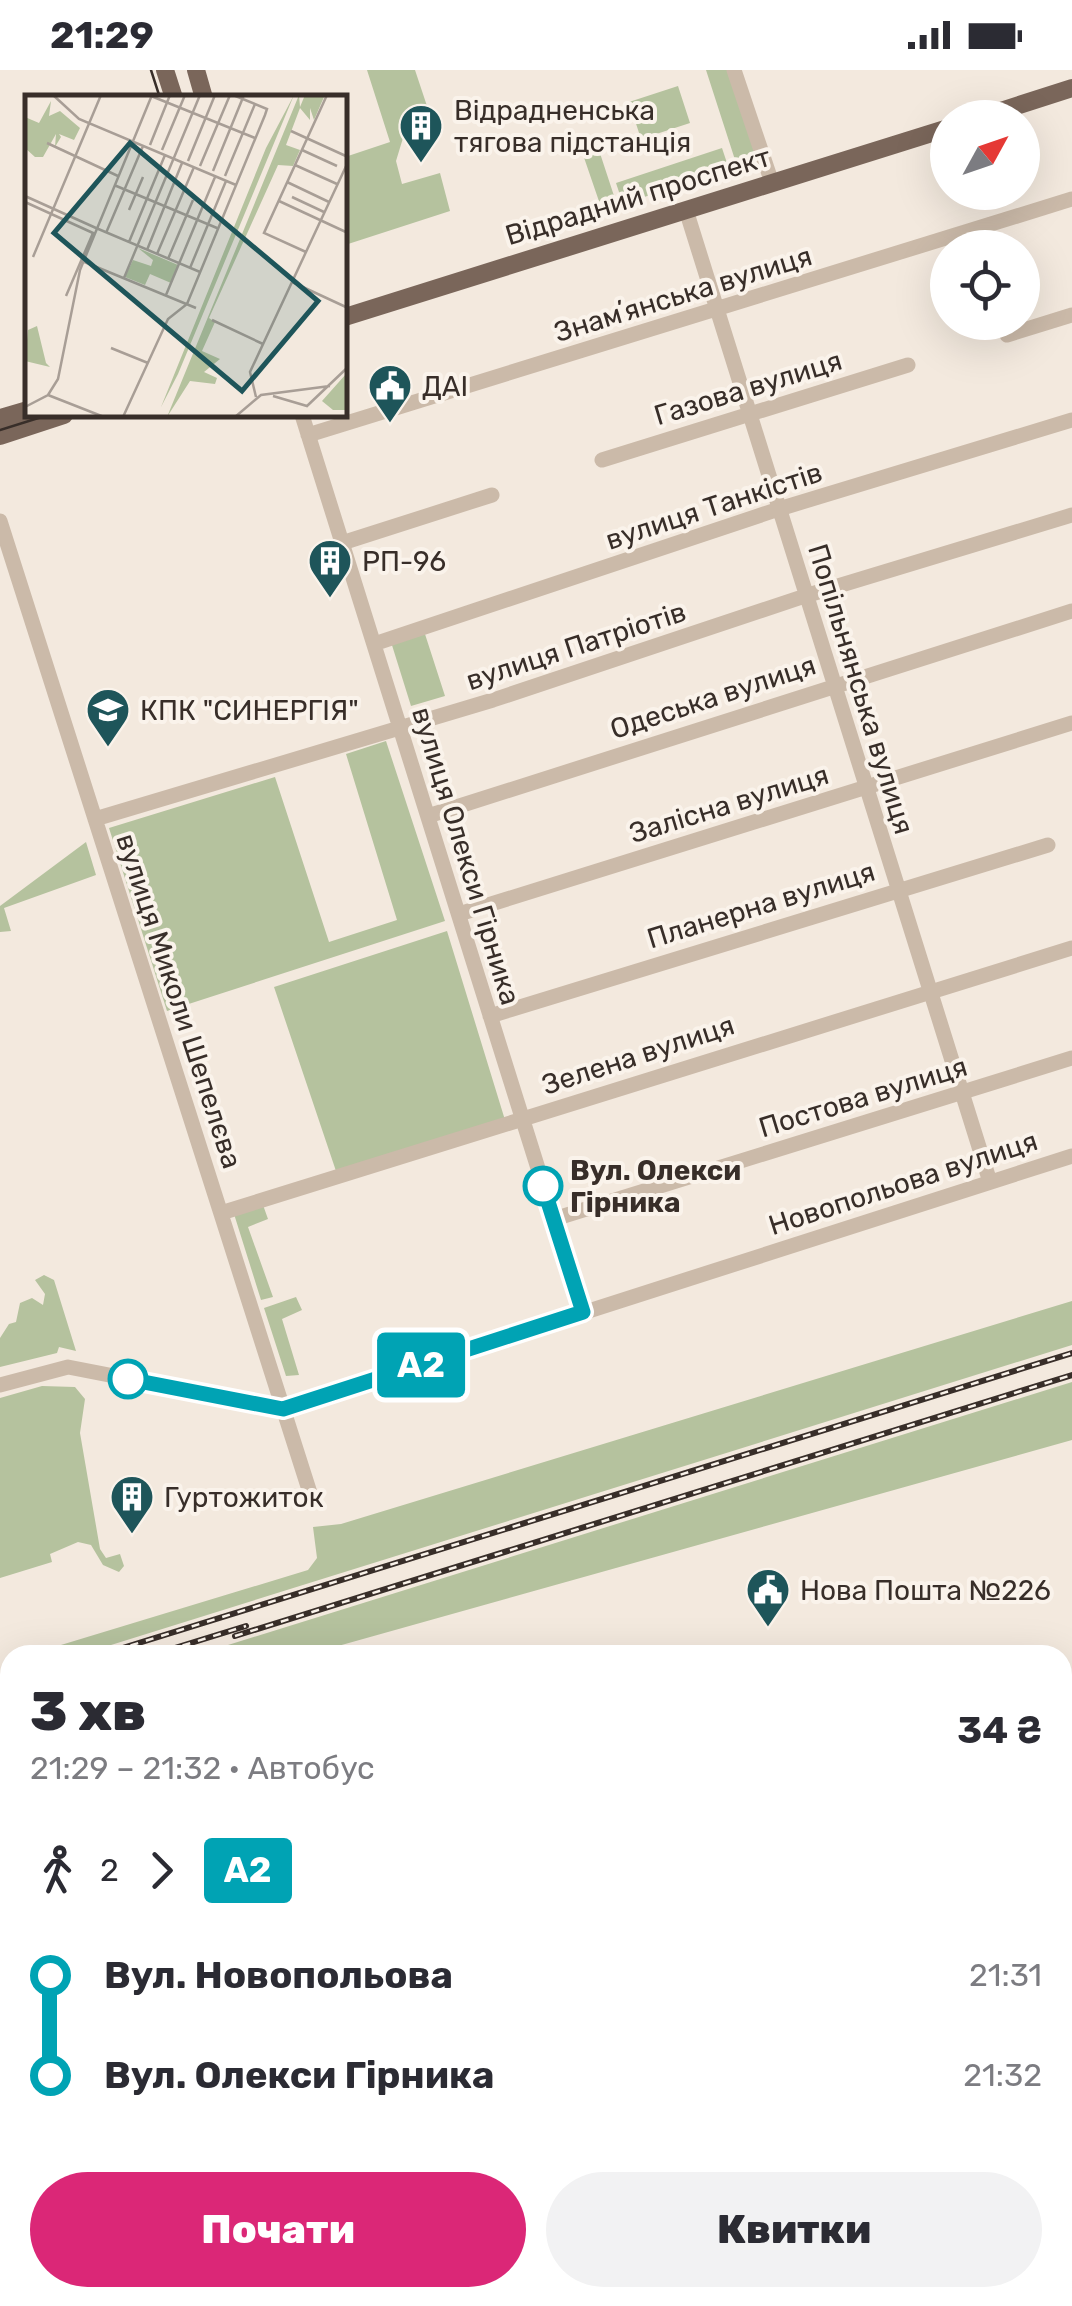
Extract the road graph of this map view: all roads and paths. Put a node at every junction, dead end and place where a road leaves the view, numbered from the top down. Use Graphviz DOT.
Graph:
graph roads {
  1 [pos="165,70"];
  2 [pos="196,70"];
  3 [pos="734,70"];
  4 [pos="1072,88"];
  5 [pos="173,95"];
  6 [pos="203,95"];
  7 [pos="1035,100"];
  8 [pos="930,134"];
  9 [pos="772,183"];
  10 [pos="1072,200"];
  11 [pos="686,210"];
  12 [pos="716,310"];
  13 [pos="348,316"];
  14 [pos="1072,316"];
  15 [pos="1040,325"];
  16 [pos="908,365"];
  17 [pos="25,411"];
  18 [pos="748,413"];
  19 [pos="0,418"];
  20 [pos="55,418"];
  21 [pos="303,418"];
  22 [pos="1072,420"];
  23 [pos="308,434"];
  24 [pos="0,436"];
  25 [pos="602,460"];
  26 [pos="492,495"];
  27 [pos="780,509"];
  28 [pos="1072,515"];
  29 [pos="0,522"];
  30 [pos="342,543"];
  31 [pos="805,596"];
  32 [pos="1072,611"];
  33 [pos="374,644"];
  34 [pos="833,685"];
  35 [pos="1072,723"];
  36 [pos="400,729"];
  37 [pos="865,788"];
  38 [pos="428,816"];
  39 [pos="95,819"];
  40 [pos="1048,844"];
  41 [pos="896,889"];
  42 [pos="458,914"];
  43 [pos="1072,948"];
  44 [pos="928,990"];
  45 [pos="490,1016"];
  46 [pos="1072,1058"];
  47 [pos="960,1093"];
  48 [pos="522,1118"];
  49 [pos="1072,1156"];
  50 [pos="990,1182"];
  51 [pos="221,1213"];
  52 [pos="554,1219"];
  53 [pos="583,1312"];
  54 [pos="0,1385"];
  55 [pos="283,1409"];
  56 [pos="311,1496"];
  1 -- 5 [label="main road"];
  2 -- 6 [label="main road"];
  3 -- 9 [label="street"];
  4 -- 7 [label="main road"];
  8 -- 9 [label="main road, Відрадний проспект"];
  9 -- 11 [label="main road, Відрадний проспект"];
  10 -- 12 [label="street, Знамʼянська вулиця"];
  11 -- 12 [label="street, Попільнянська вулиця"];
  11 -- 13 [label="main road, Відрадний проспект"];
  12 -- 18 [label="street, Попільнянська вулиця"];
  12 -- 23 [label="street, Знамʼянська вулиця"];
  14 -- 15 [label="street"];
  16 -- 18 [label="street, Газова вулиця"];
  17 -- 19 [label="main road"];
  18 -- 25 [label="street, Газова вулиця"];
  18 -- 27 [label="street, Попільнянська вулиця"];
  20 -- 24 [label="main road"];
  21 -- 23 [label="street, вулиця Олекси Гірника"];
  22 -- 27 [label="street, вулиця Танкістів"];
  23 -- 30 [label="street, вулиця Олекси Гірника"];
  26 -- 30 [label="street"];
  27 -- 31 [label="street, Попільнянська вулиця"];
  27 -- 33 [label="street, вулиця Танкістів"];
  28 -- 31 [label="street, вулиця Патріотів"];
  29 -- 39 [label="street, вулиця Миколи Шепелєва"];
  30 -- 33 [label="street, вулиця Олекси Гірника"];
  31 -- 34 [label="street, Попільнянська вулиця"];
  31 -- 36 [label="street, вулиця Патріотів"];
  32 -- 34 [label="street, Одеська вулиця"];
  33 -- 36 [label="street, вулиця Олекси Гірника"];
  34 -- 37 [label="street, Попільнянська вулиця"];
  34 -- 38 [label="street, Одеська вулиця"];
  35 -- 37 [label="street, Залісна вулиця"];
  36 -- 38 [label="street, вулиця Олекси Гірника"];
  36 -- 39 [label="street, вулиця Патріотів"];
  37 -- 41 [label="street, Попільнянська вулиця"];
  37 -- 42 [label="street, Залісна вулиця"];
  38 -- 42 [label="street, вулиця Олекси Гірника"];
  39 -- 51 [label="street, вулиця Миколи Шепелєва"];
  40 -- 41 [label="street, Планерна вулиця"];
  41 -- 44 [label="street, Попільнянська вулиця"];
  41 -- 45 [label="street, Планерна вулиця"];
  42 -- 45 [label="street, вулиця Олекси Гірника"];
  43 -- 44 [label="street, Зелена вулиця"];
  44 -- 47 [label="street, Попільнянська вулиця"];
  44 -- 48 [label="street, Зелена вулиця"];
  45 -- 48 [label="street, вулиця Олекси Гірника"];
  46 -- 47 [label="street, Постова вулиця"];
  47 -- 50 [label="street, Попільнянська вулиця"];
  47 -- 52 [label="street, Постова вулиця"];
  48 -- 51 [label="street, Зелена вулиця"];
  48 -- 52 [label="street, вулиця Олекси Гірника"];
  49 -- 50 [label="street, Новопольова вулиця"];
  50 -- 53 [label="street, Новопольова вулиця"];
  51 -- 55 [label="street, вулиця Миколи Шепелєва"];
  52 -- 53 [label="street, вулиця Олекси Гірника"];
  53 -- 55 [label="street, Новопольова вулиця"];
  54 -- 55 [label="street, Новопольова вулиця"];
  55 -- 56 [label="street, вулиця Миколи Шепелєва"];
}
